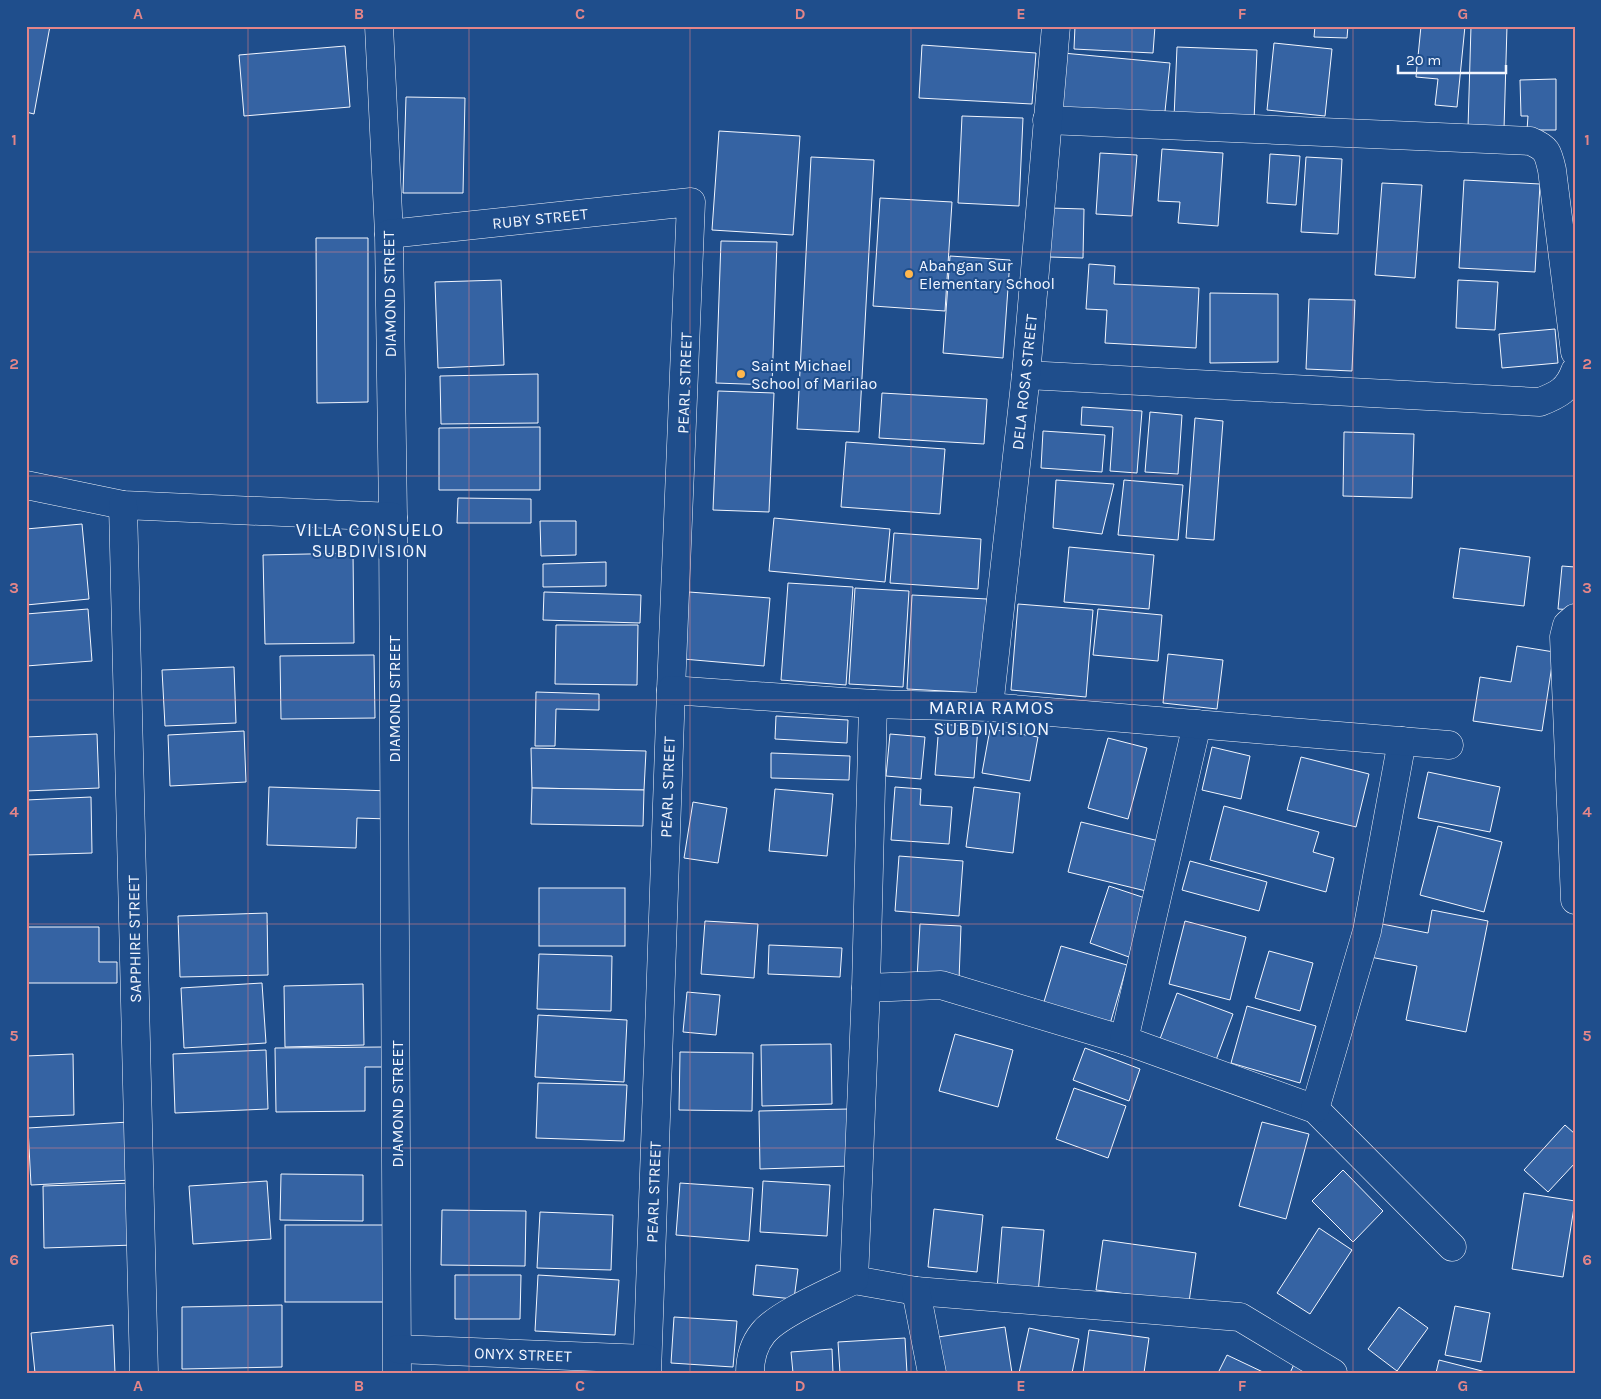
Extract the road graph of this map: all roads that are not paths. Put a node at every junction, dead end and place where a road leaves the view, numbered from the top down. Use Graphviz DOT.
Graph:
graph roads {
  1 [pos="379,26"];
  2 [pos="1056,26"];
  3 [pos="1048,120"];
  4 [pos="691,202"];
  5 [pos="389,234"];
  6 [pos="1575,352"];
  7 [pos="1575,371"];
  8 [pos="1026,374"];
  9 [pos="26,485"];
  10 [pos="123,505"];
  11 [pos="393,517"];
  12 [pos="1575,618"];
  13 [pos="671,690"];
  14 [pos="873,704"];
  15 [pos="989,707"];
  16 [pos="1197,724"];
  17 [pos="1402,741"];
  18 [pos="1449,745"];
  19 [pos="1575,900"];
  20 [pos="866,988"];
  21 [pos="1124,1040"];
  22 [pos="1315,1109"];
  23 [pos="1452,1247"];
  24 [pos="854,1280"];
  25 [pos="916,1291"];
  26 [pos="398,1361"];
  27 [pos="647,1366"];
  28 [pos="144,1373"];
  29 [pos="750,1373"];
  30 [pos="932,1373"];
  31 [pos="1333,1373"];
  1 -- 5 [label="street, DIAMOND STREET"];
  2 -- 3 [label="street, DELA ROSA STREET"];
  3 -- 6 [label="street"];
  3 -- 8 [label="street, DELA ROSA STREET"];
  4 -- 5 [label="street, RUBY STREET"];
  4 -- 13 [label="street, PEARL STREET"];
  5 -- 11 [label="street, DIAMOND STREET"];
  7 -- 8 [label="street"];
  8 -- 15 [label="street, DELA ROSA STREET"];
  9 -- 10 [label="street"];
  10 -- 11 [label="street"];
  10 -- 28 [label="street, SAPPHIRE STREET"];
  11 -- 26 [label="street, DIAMOND STREET"];
  12 -- 19 [label="street"];
  13 -- 14 [label="street"];
  13 -- 27 [label="street, PEARL STREET"];
  14 -- 15 [label="street"];
  14 -- 20 [label="street"];
  15 -- 16 [label="street"];
  16 -- 17 [label="street"];
  16 -- 21 [label="street"];
  17 -- 18 [label="street"];
  17 -- 22 [label="street"];
  20 -- 21 [label="street"];
  20 -- 24 [label="street"];
  21 -- 22 [label="street"];
  22 -- 23 [label="street"];
  24 -- 25 [label="street"];
  24 -- 29 [label="street"];
  25 -- 30 [label="street"];
  25 -- 31 [label="street"];
  26 -- 27 [label="street, ONYX STREET"];
}
